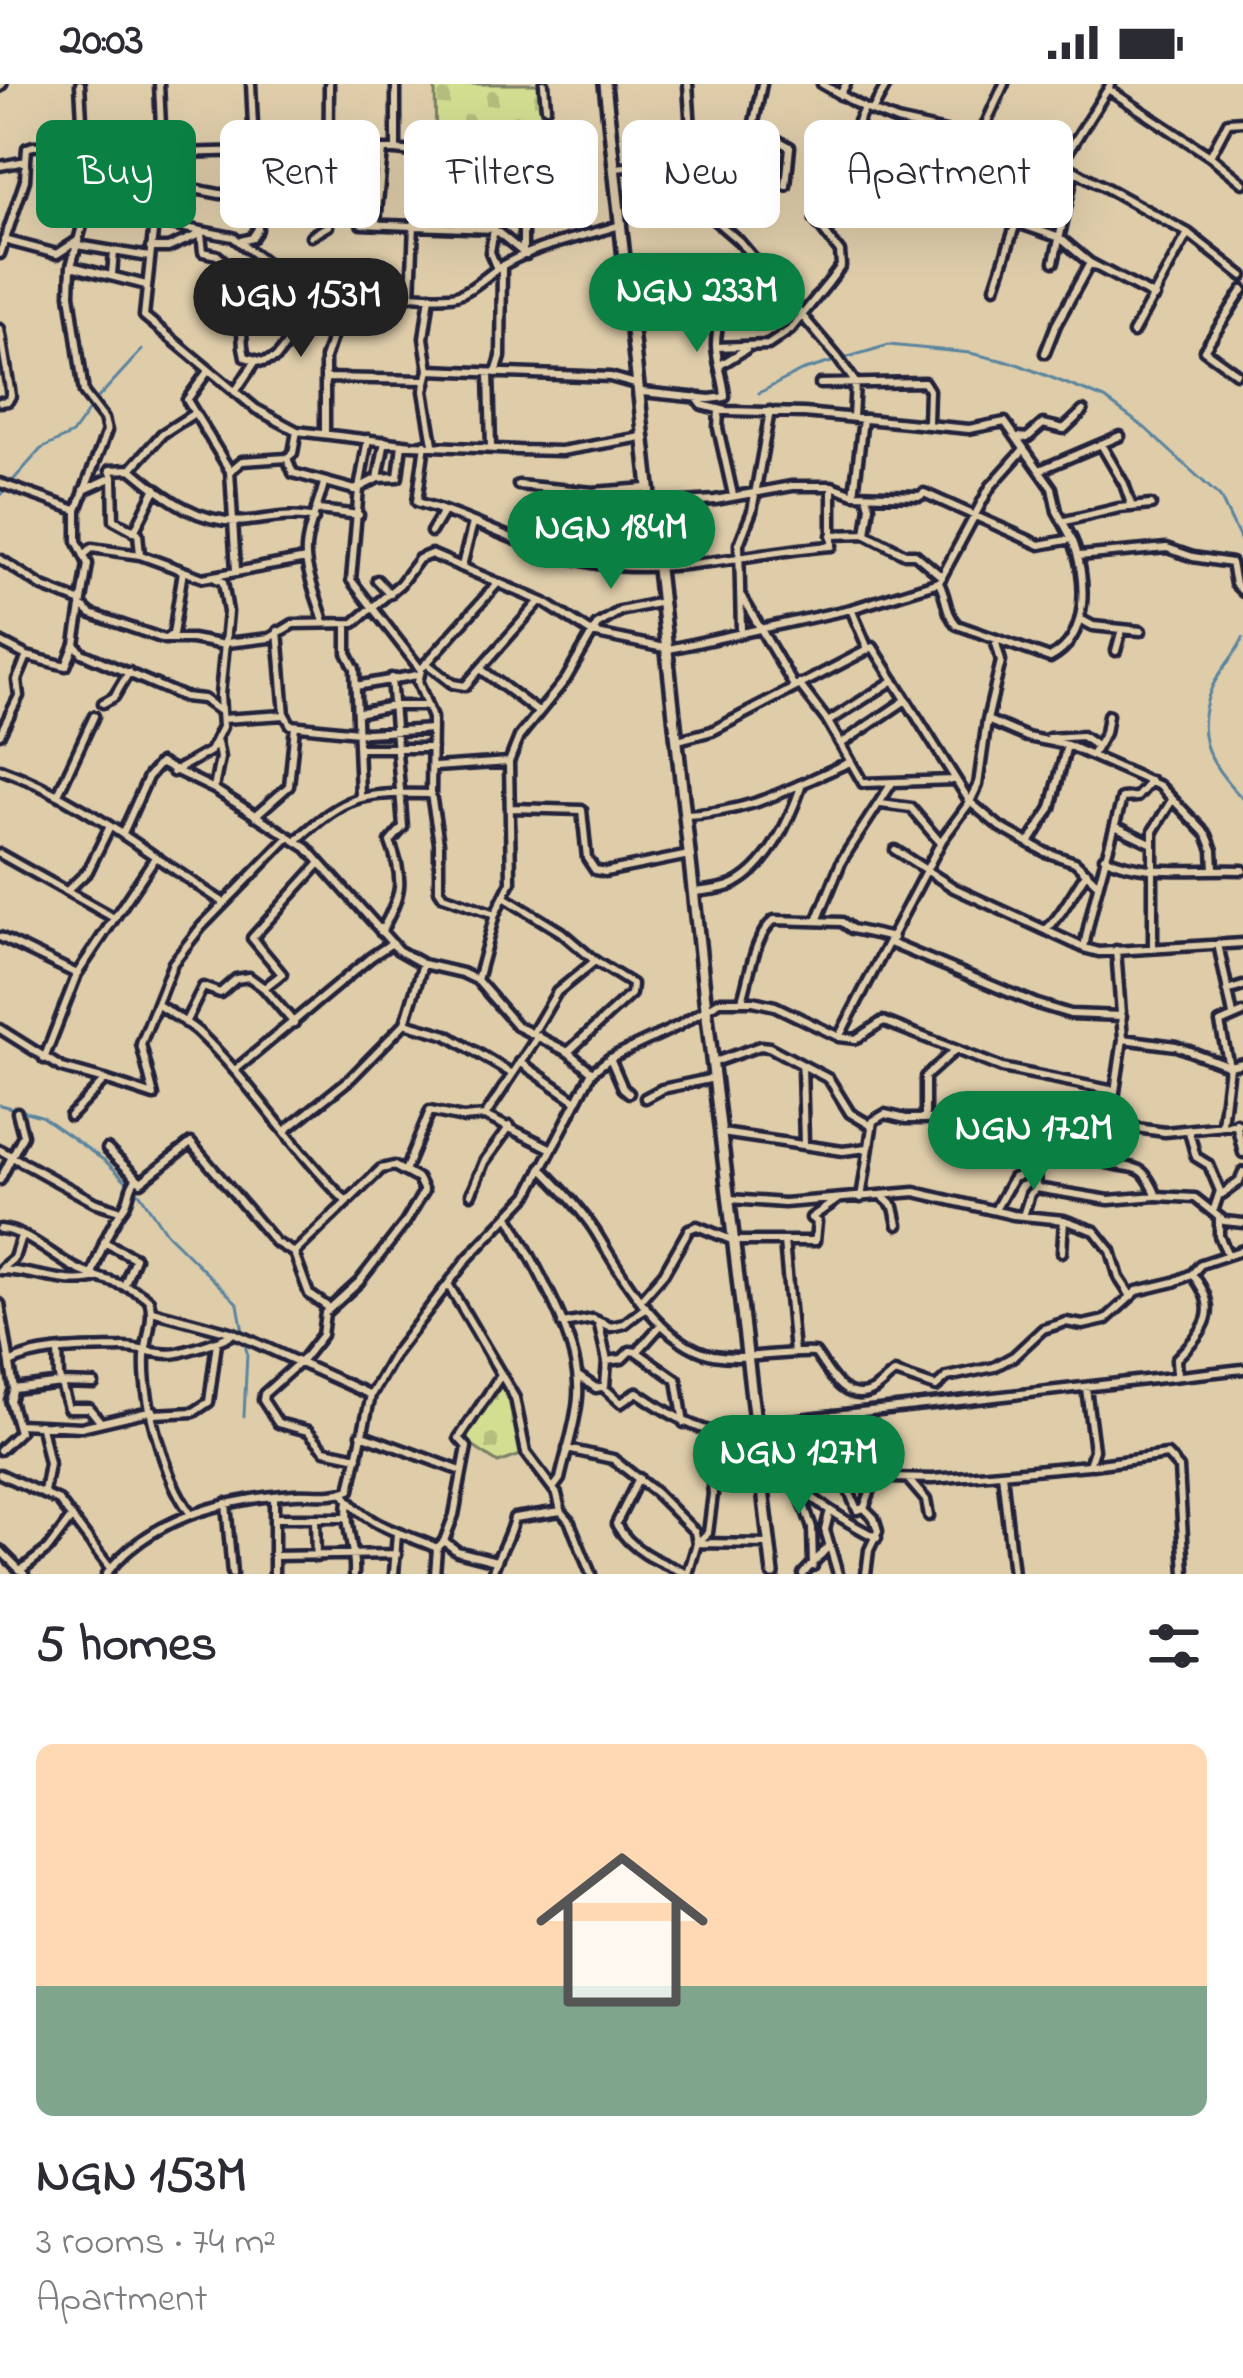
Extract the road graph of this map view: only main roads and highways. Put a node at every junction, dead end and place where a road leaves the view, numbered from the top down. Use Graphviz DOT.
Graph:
graph roads {
  1 [pos="605,84"];
  2 [pos="773,1574"];
  1 -- 2 [label="main road"];
}
